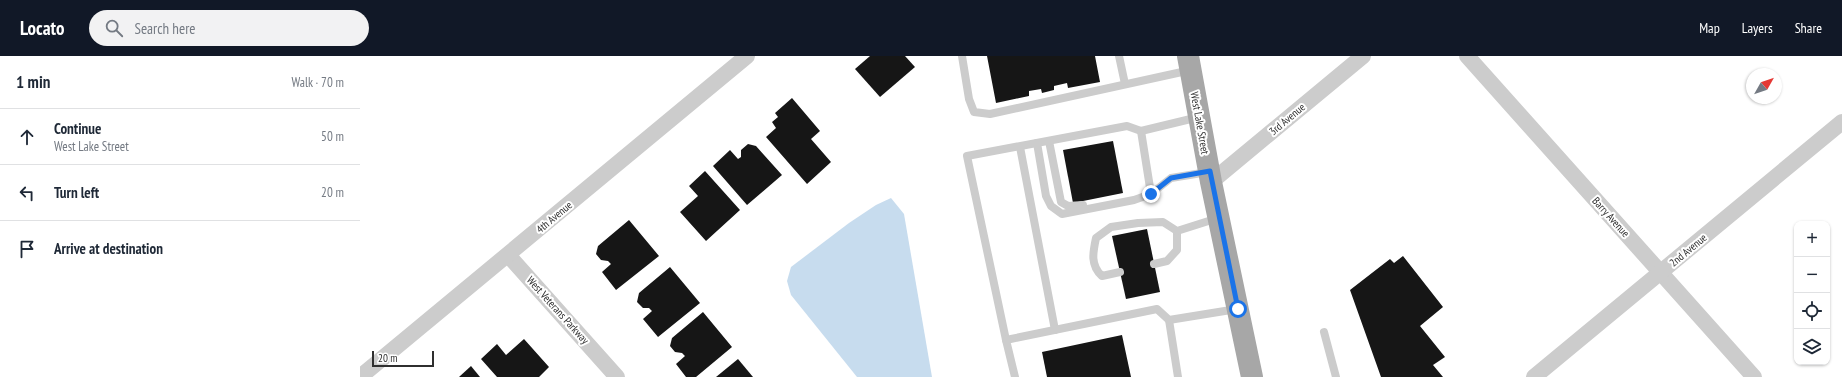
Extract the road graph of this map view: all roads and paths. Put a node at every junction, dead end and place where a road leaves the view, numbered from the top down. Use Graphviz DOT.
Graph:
graph roads {
  1 [pos="747,56"];
  2 [pos="962,56"];
  3 [pos="1119,56"];
  4 [pos="1363,56"];
  5 [pos="1467,56"];
  6 [pos="1190,63"];
  7 [pos="1125,84"];
  8 [pos="1199,116"];
  9 [pos="1842,122"];
  10 [pos="1141,131"];
  11 [pos="1049,141"];
  12 [pos="1037,144"];
  13 [pos="1020,146"];
  14 [pos="1210,176"];
  15 [pos="1151,194"];
  16 [pos="1119,203"];
  17 [pos="1219,218"];
  18 [pos="1177,231"];
  19 [pos="508,255"];
  20 [pos="1154,264"];
  21 [pos="1120,272"];
  22 [pos="1661,273"];
  23 [pos="1238,309"];
  24 [pos="1169,320"];
  25 [pos="1055,330"];
  26 [pos="1324,332"];
  27 [pos="1006,340"];
  28 [pos="360,377"];
  29 [pos="617,377"];
  30 [pos="1015,377"];
  31 [pos="1178,377"];
  32 [pos="1252,377"];
  33 [pos="1336,377"];
  34 [pos="1534,377"];
  35 [pos="1754,377"];
  1 -- 19 [label="street, 4th Avenue"];
  2 -- 7 [label="lane"];
  3 -- 7 [label="lane"];
  4 -- 14 [label="street, 3rd Avenue"];
  5 -- 22 [label="street, Barry Avenue"];
  6 -- 7 [label="lane"];
  6 -- 8 [label="main road, West Lake Street"];
  8 -- 10 [label="lane"];
  8 -- 14 [label="main road, West Lake Street"];
  9 -- 22 [label="street, 2nd Avenue"];
  10 -- 11 [label="lane"];
  10 -- 15 [label="lane"];
  11 -- 12 [label="lane"];
  11 -- 16 [label="lane"];
  12 -- 13 [label="lane"];
  12 -- 16 [label="lane"];
  13 -- 25 [label="lane"];
  13 -- 27 [label="lane"];
  14 -- 15 [label="lane"];
  14 -- 17 [label="main road, West Lake Street"];
  15 -- 16 [label="lane"];
  17 -- 18 [label="lane"];
  17 -- 23 [label="main road, West Lake Street"];
  18 -- 20 [label="lane"];
  18 -- 21 [label="lane"];
  19 -- 28 [label="street, 4th Avenue"];
  19 -- 29 [label="street, West Veterans Parkway"];
  22 -- 34 [label="street, 2nd Avenue"];
  22 -- 35 [label="street, Barry Avenue"];
  23 -- 24 [label="lane"];
  23 -- 32 [label="main road, West Lake Street"];
  24 -- 25 [label="lane"];
  24 -- 31 [label="lane"];
  25 -- 27 [label="lane"];
  26 -- 33 [label="lane"];
  27 -- 30 [label="lane"];
}
